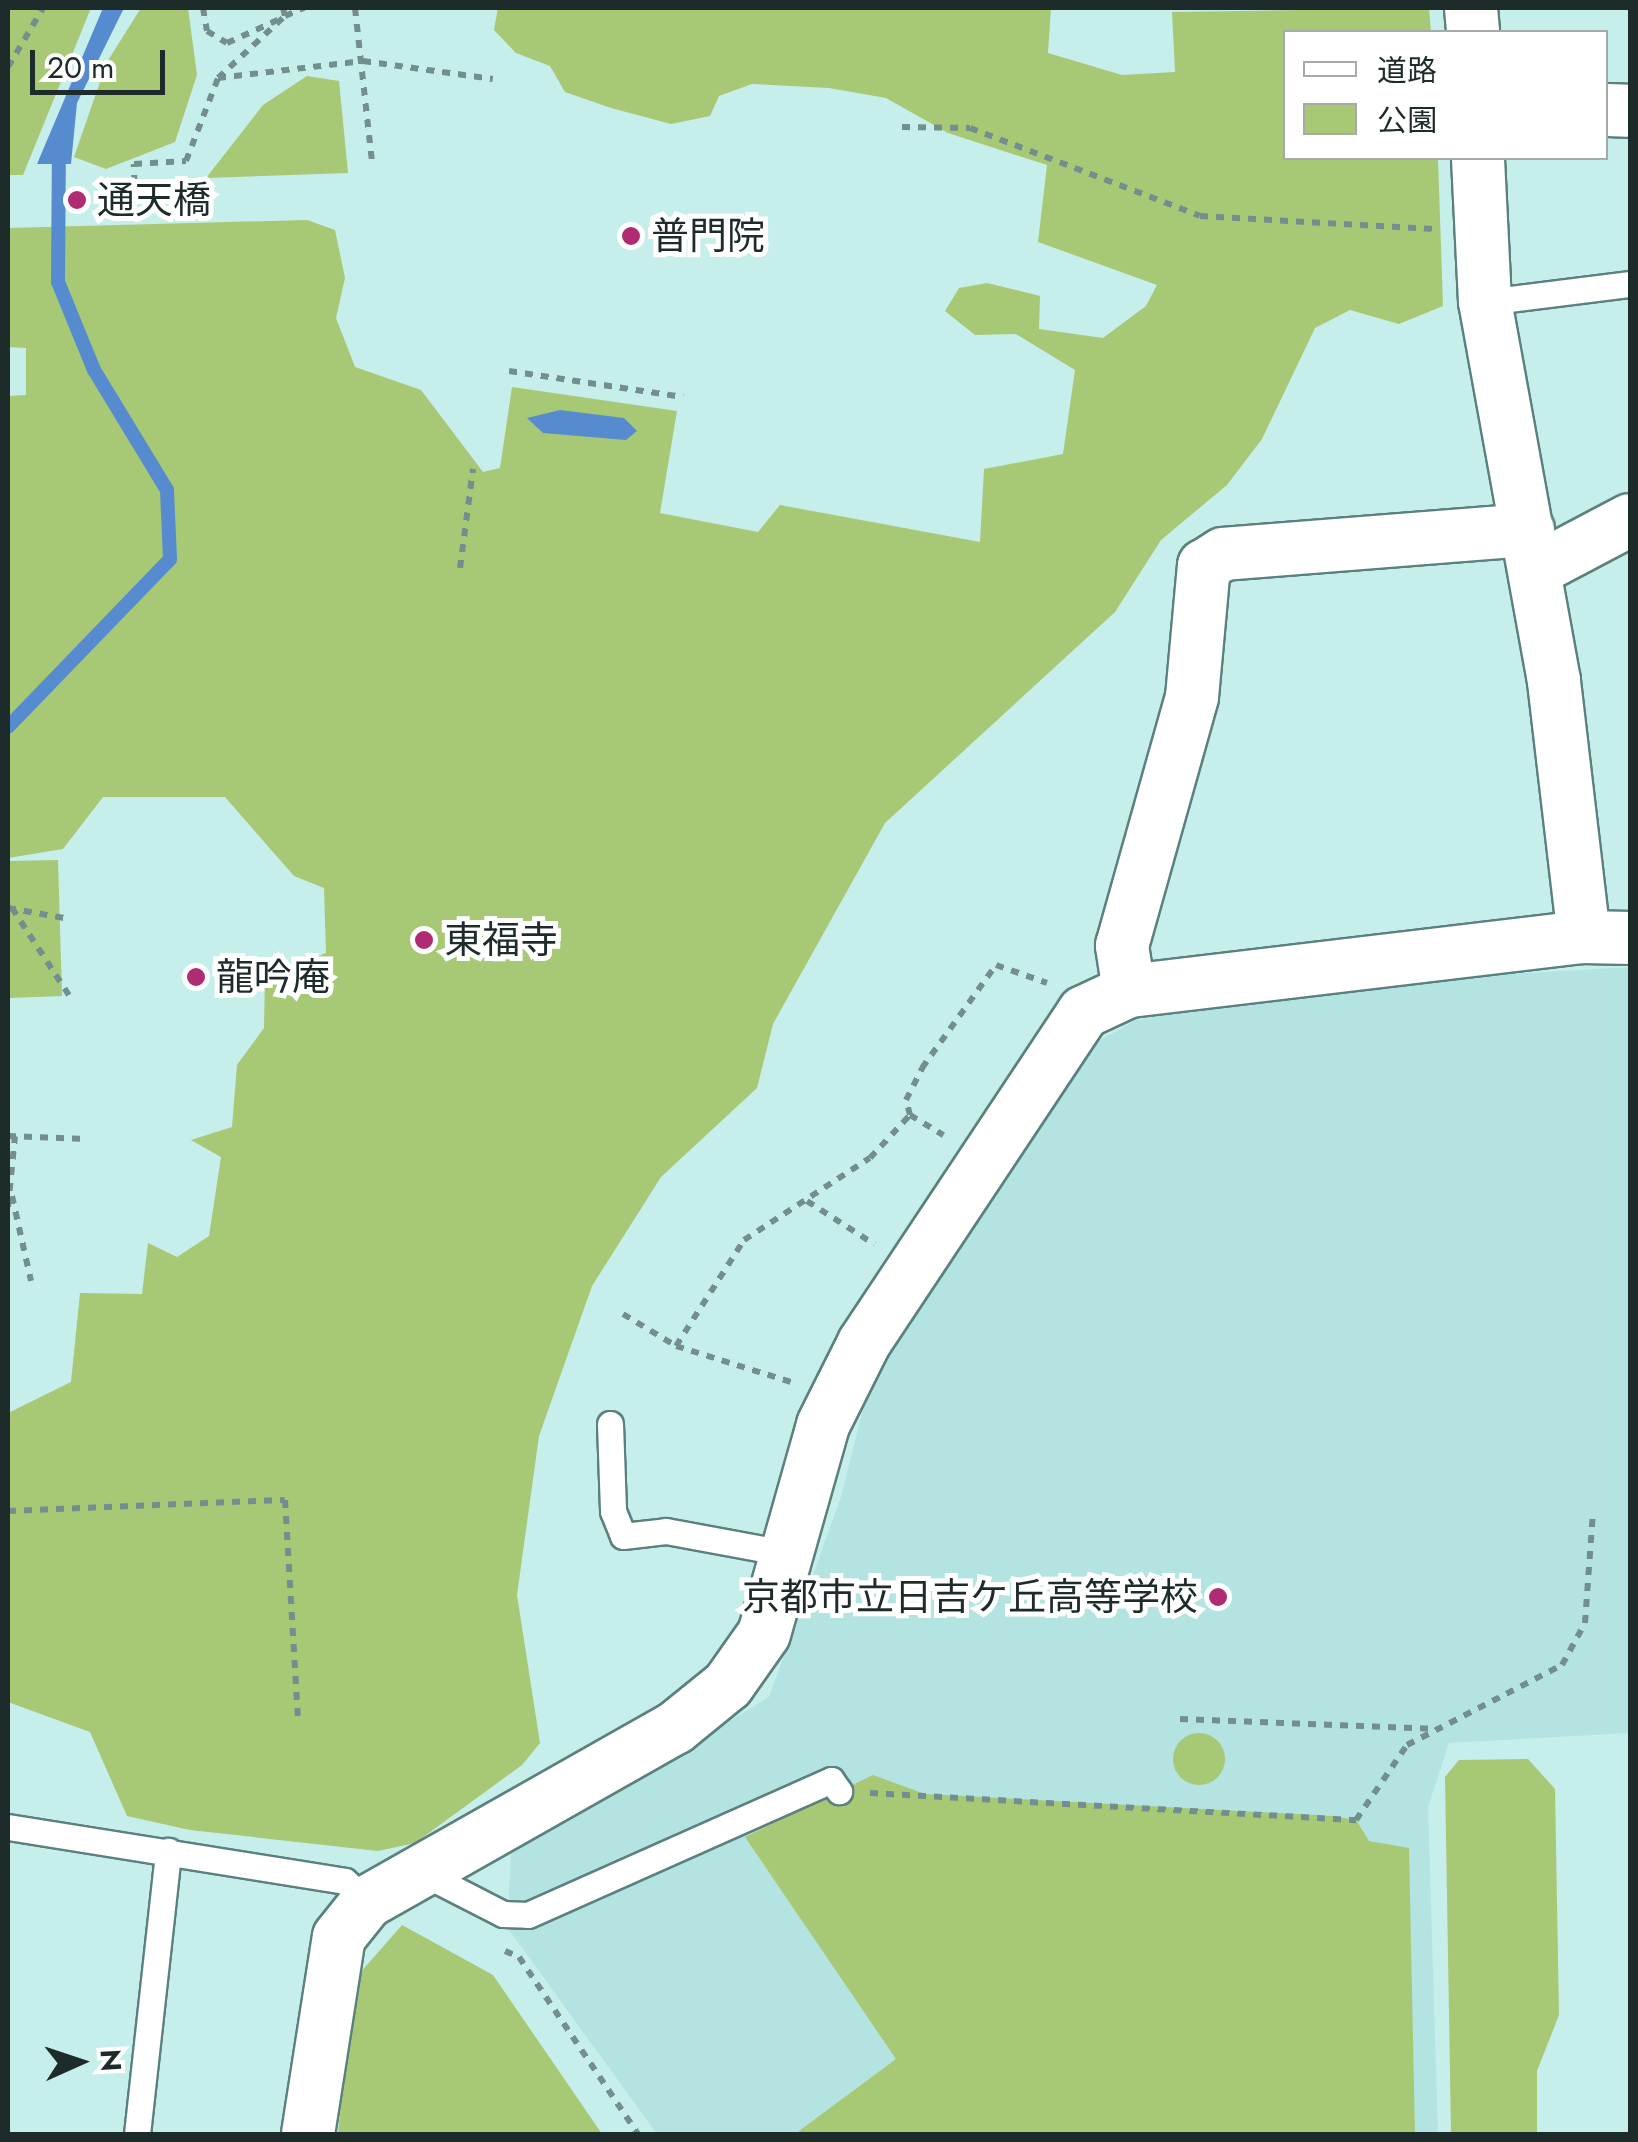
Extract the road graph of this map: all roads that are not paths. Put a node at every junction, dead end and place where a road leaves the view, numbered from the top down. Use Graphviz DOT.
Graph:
graph roads {
  1 [pos="1478,160"];
  2 [pos="1630,284"];
  3 [pos="1485,302"];
  4 [pos="1630,520"];
  5 [pos="1532,550"];
  6 [pos="1607,938"];
  7 [pos="1130,991"];
  8 [pos="610,1424"];
  9 [pos="785,1553"];
  10 [pos="839,1791"];
  11 [pos="8,1827"];
  12 [pos="168,1851"];
  13 [pos="419,1871"];
  14 [pos="367,1902"];
  15 [pos="137,2134"];
  16 [pos="308,2134"];
  1 -- 3 [label="street"];
  2 -- 3 [label="lane"];
  3 -- 5 [label="street"];
  4 -- 5 [label="street"];
  5 -- 6 [label="street"];
  5 -- 7 [label="street"];
  6 -- 7 [label="street"];
  7 -- 9 [label="street"];
  8 -- 9 [label="lane"];
  9 -- 13 [label="street"];
  10 -- 13 [label="lane"];
  11 -- 12 [label="lane"];
  12 -- 14 [label="lane"];
  12 -- 15 [label="lane"];
  13 -- 14 [label="street"];
  14 -- 16 [label="street"];
}
